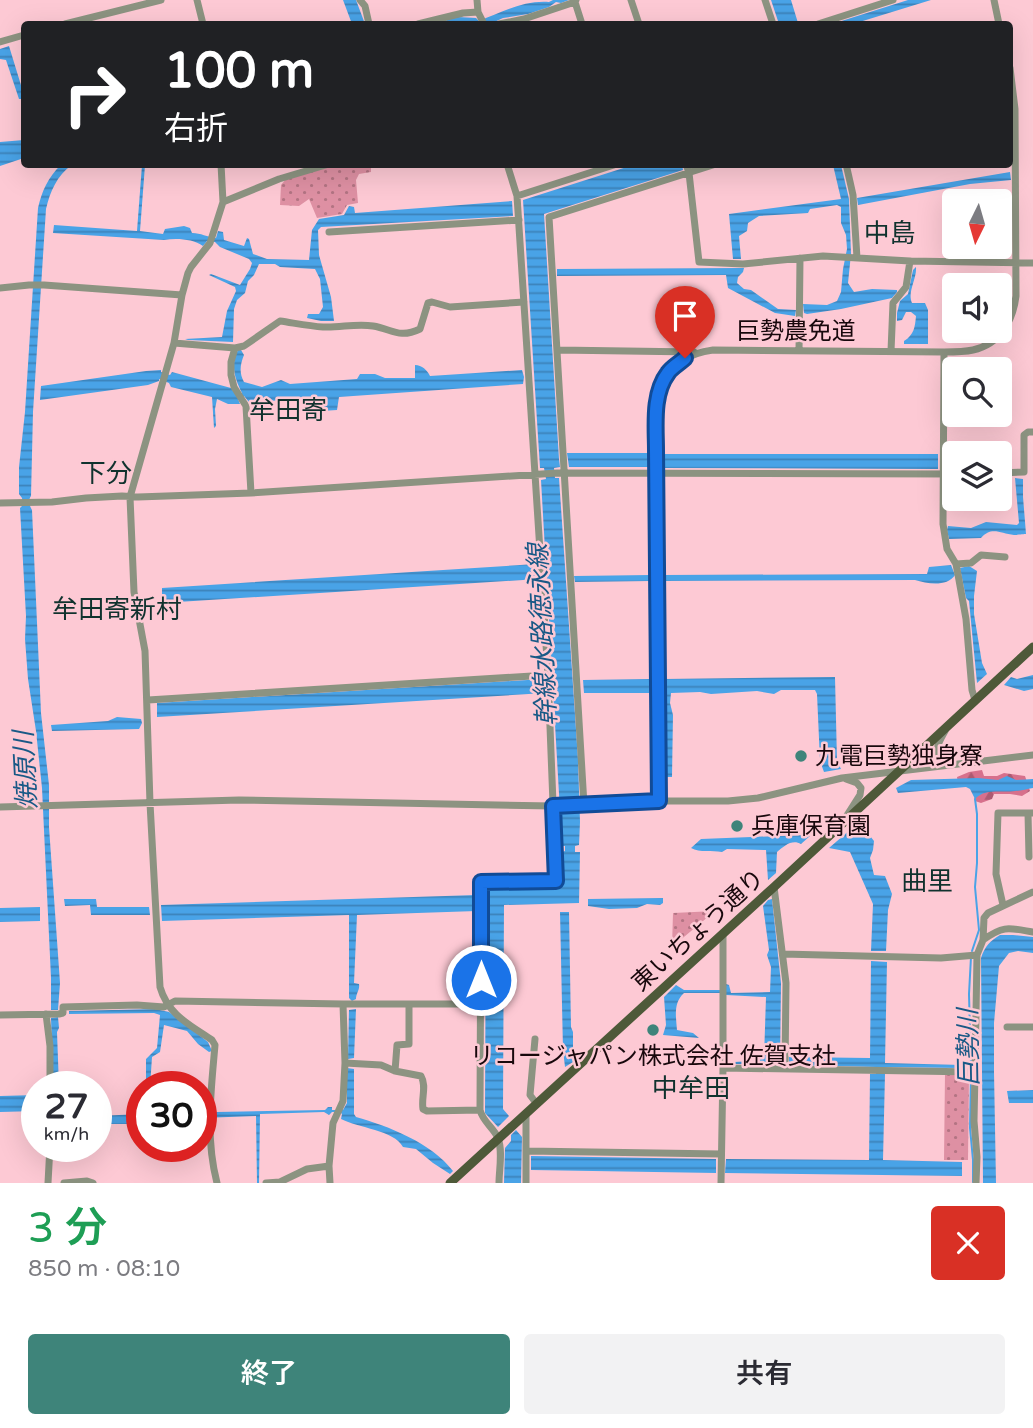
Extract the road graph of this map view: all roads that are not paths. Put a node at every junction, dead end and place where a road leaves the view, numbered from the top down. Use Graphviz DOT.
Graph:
graph roads {
  1 [pos="161,0"];
  2 [pos="197,0"];
  3 [pos="360,0"];
  4 [pos="477,0"];
  5 [pos="631,0"];
  6 [pos="765,0"];
  7 [pos="893,0"];
  8 [pos="994,0"];
  9 [pos="576,1"];
  10 [pos="552,4"];
  11 [pos="481,19"];
  12 [pos="77,21"];
  13 [pos="201,21"];
  14 [pos="368,21"];
  15 [pos="430,21"];
  16 [pos="514,21"];
  17 [pos="581,21"];
  18 [pos="637,21"];
  19 [pos="772,21"];
  20 [pos="827,21"];
  21 [pos="998,21"];
  22 [pos="21,36"];
  23 [pos="0,42"];
  24 [pos="1013,93"];
  25 [pos="221,168"];
  26 [pos="316,168"];
  27 [pos="508,168"];
  28 [pos="604,168"];
  29 [pos="847,168"];
  30 [pos="688,169"];
  31 [pos="517,196"];
  32 [pos="223,202"];
  33 [pos="519,220"];
  34 [pos="329,232"];
  35 [pos="800,258"];
  36 [pos="855,258"];
  37 [pos="910,261"];
  38 [pos="1017,263"];
  39 [pos="1033,263"];
  40 [pos="0,288"];
  41 [pos="182,295"];
  42 [pos="524,302"];
  43 [pos="174,343"];
  44 [pos="235,348"];
  45 [pos="558,350"];
  46 [pos="799,351"];
  47 [pos="891,351"];
  48 [pos="698,352"];
  49 [pos="944,352"];
  50 [pos="1033,432"];
  51 [pos="943,441"];
  52 [pos="1012,472"];
  53 [pos="560,473"];
  54 [pos="656,473"];
  55 [pos="539,474"];
  56 [pos="942,474"];
  57 [pos="251,492"];
  58 [pos="130,497"];
  59 [pos="0,503"];
  60 [pos="943,511"];
  61 [pos="1004,557"];
  62 [pos="956,564"];
  63 [pos="1033,647"];
  64 [pos="548,674"];
  65 [pos="148,700"];
  66 [pos="975,700"];
  67 [pos="949,724"];
  68 [pos="1033,755"];
  69 [pos="957,764"];
  70 [pos="899,771"];
  71 [pos="842,778"];
  72 [pos="659,801"];
  73 [pos="150,803"];
  74 [pos="584,805"];
  75 [pos="553,806"];
  76 [pos="0,807"];
  77 [pos="1031,813"];
  78 [pos="840,826"];
  79 [pos="1030,857"];
  80 [pos="774,887"];
  81 [pos="1033,892"];
  82 [pos="1003,905"];
  83 [pos="1033,932"];
  84 [pos="723,933"];
  85 [pos="983,940"];
  86 [pos="783,954"];
  87 [pos="973,956"];
  88 [pos="344,1004"];
  89 [pos="409,1004"];
  90 [pos="481,1004"];
  91 [pos="168,1006"];
  92 [pos="48,1014"];
  93 [pos="0,1015"];
  94 [pos="1007,1027"];
  95 [pos="1033,1027"];
  96 [pos="535,1039"];
  97 [pos="345,1063"];
  98 [pos="723,1068"];
  99 [pos="785,1068"];
  100 [pos="50,1071"];
  101 [pos="395,1071"];
  102 [pos="972,1072"];
  103 [pos="536,1104"];
  104 [pos="480,1110"];
  105 [pos="526,1113"];
  106 [pos="498,1139"];
  107 [pos="527,1151"];
  108 [pos="49,1162"];
  109 [pos="721,1162"];
  110 [pos="328,1166"];
  111 [pos="48,1183"];
  112 [pos="64,1183"];
  113 [pos="93,1183"];
  114 [pos="217,1183"];
  115 [pos="266,1183"];
  116 [pos="330,1183"];
  117 [pos="450,1183"];
  118 [pos="499,1183"];
  119 [pos="526,1183"];
  120 [pos="721,1183"];
  121 [pos="976,1183"];
  1 -- 12 [label="street"];
  2 -- 13 [label="street"];
  3 -- 14 [label="street"];
  4 -- 11 [label="street"];
  5 -- 18 [label="street"];
  6 -- 19 [label="street"];
  7 -- 20 [label="street"];
  8 -- 21 [label="street"];
  9 -- 10 [label="street"];
  9 -- 17 [label="street"];
  10 -- 16 [label="street"];
  11 -- 15 [label="street"];
  22 -- 23 [label="street"];
  24 -- 38 [label="street, 巨勢農免道"];
  25 -- 32 [label="street"];
  26 -- 32 [label="street"];
  27 -- 31 [label="street"];
  28 -- 31 [label="street"];
  29 -- 36 [label="street"];
  30 -- 35 [label="street"];
  30 -- 45 [label="street"];
  31 -- 33 [label="street"];
  32 -- 41 [label="street"];
  33 -- 34 [label="street"];
  33 -- 42 [label="street"];
  35 -- 36 [label="street"];
  35 -- 46 [label="street"];
  36 -- 37 [label="street"];
  37 -- 38 [label="street"];
  37 -- 47 [label="street"];
  38 -- 39 [label="street"];
  38 -- 49 [label="street, 巨勢農免道"];
  40 -- 41 [label="street"];
  41 -- 43 [label="street"];
  42 -- 44 [label="street"];
  42 -- 55 [label="street"];
  43 -- 44 [label="street"];
  43 -- 58 [label="street"];
  44 -- 57 [label="street"];
  45 -- 48 [label="street, 巨勢農免道"];
  45 -- 53 [label="street"];
  46 -- 47 [label="street, 巨勢農免道"];
  46 -- 48 [label="street, 巨勢農免道"];
  47 -- 49 [label="street, 巨勢農免道"];
  48 -- 54 [label="street"];
  49 -- 51 [label="street"];
  50 -- 52 [label="street"];
  53 -- 54 [label="street"];
  53 -- 55 [label="street"];
  53 -- 74 [label="street"];
  54 -- 56 [label="street"];
  54 -- 72 [label="street"];
  55 -- 57 [label="street"];
  55 -- 64 [label="street"];
  57 -- 58 [label="street"];
  58 -- 59 [label="street"];
  58 -- 65 [label="street"];
  60 -- 62 [label="street"];
  61 -- 62 [label="street"];
  62 -- 66 [label="street"];
  63 -- 66 [label="main road, 東いちょう通り"];
  64 -- 65 [label="street"];
  64 -- 75 [label="street"];
  65 -- 73 [label="street"];
  66 -- 67 [label="main road, 東いちょう通り"];
  67 -- 69 [label="street"];
  67 -- 70 [label="main road, 東いちょう通り"];
  68 -- 69 [label="street"];
  69 -- 70 [label="street"];
  70 -- 71 [label="street"];
  70 -- 78 [label="main road, 東いちょう通り"];
  71 -- 72 [label="street"];
  71 -- 78 [label="street"];
  72 -- 74 [label="street"];
  73 -- 75 [label="street"];
  73 -- 76 [label="street"];
  73 -- 91 [label="street"];
  74 -- 75 [label="street"];
  75 -- 90 [label="street"];
  77 -- 79 [label="street"];
  77 -- 82 [label="street"];
  78 -- 80 [label="main road, 東いちょう通り"];
  80 -- 84 [label="main road, 東いちょう通り"];
  80 -- 86 [label="street"];
  81 -- 82 [label="street"];
  82 -- 85 [label="street"];
  83 -- 85 [label="street"];
  84 -- 98 [label="street"];
  84 -- 103 [label="main road, 東いちょう通り"];
  85 -- 87 [label="street"];
  86 -- 87 [label="street"];
  86 -- 99 [label="street"];
  87 -- 102 [label="street"];
  88 -- 89 [label="street"];
  88 -- 91 [label="street"];
  88 -- 97 [label="street"];
  89 -- 90 [label="street"];
  89 -- 101 [label="street"];
  90 -- 104 [label="street"];
  91 -- 92 [label="street"];
  91 -- 114 [label="street"];
  92 -- 93 [label="street"];
  92 -- 100 [label="street"];
  94 -- 95 [label="street"];
  96 -- 103 [label="street"];
  97 -- 101 [label="street"];
  97 -- 110 [label="street"];
  98 -- 99 [label="street"];
  98 -- 109 [label="street"];
  99 -- 102 [label="street"];
  101 -- 104 [label="street"];
  102 -- 121 [label="street"];
  103 -- 105 [label="main road, 東いちょう通り"];
  104 -- 106 [label="street"];
  105 -- 106 [label="main road, 東いちょう通り"];
  105 -- 107 [label="street"];
  106 -- 117 [label="main road, 東いちょう通り"];
  106 -- 118 [label="street"];
  107 -- 109 [label="street"];
  107 -- 119 [label="street"];
  108 -- 111 [label="street"];
  109 -- 120 [label="street"];
  110 -- 115 [label="street"];
  110 -- 116 [label="street"];
  112 -- 113 [label="street"];
}
